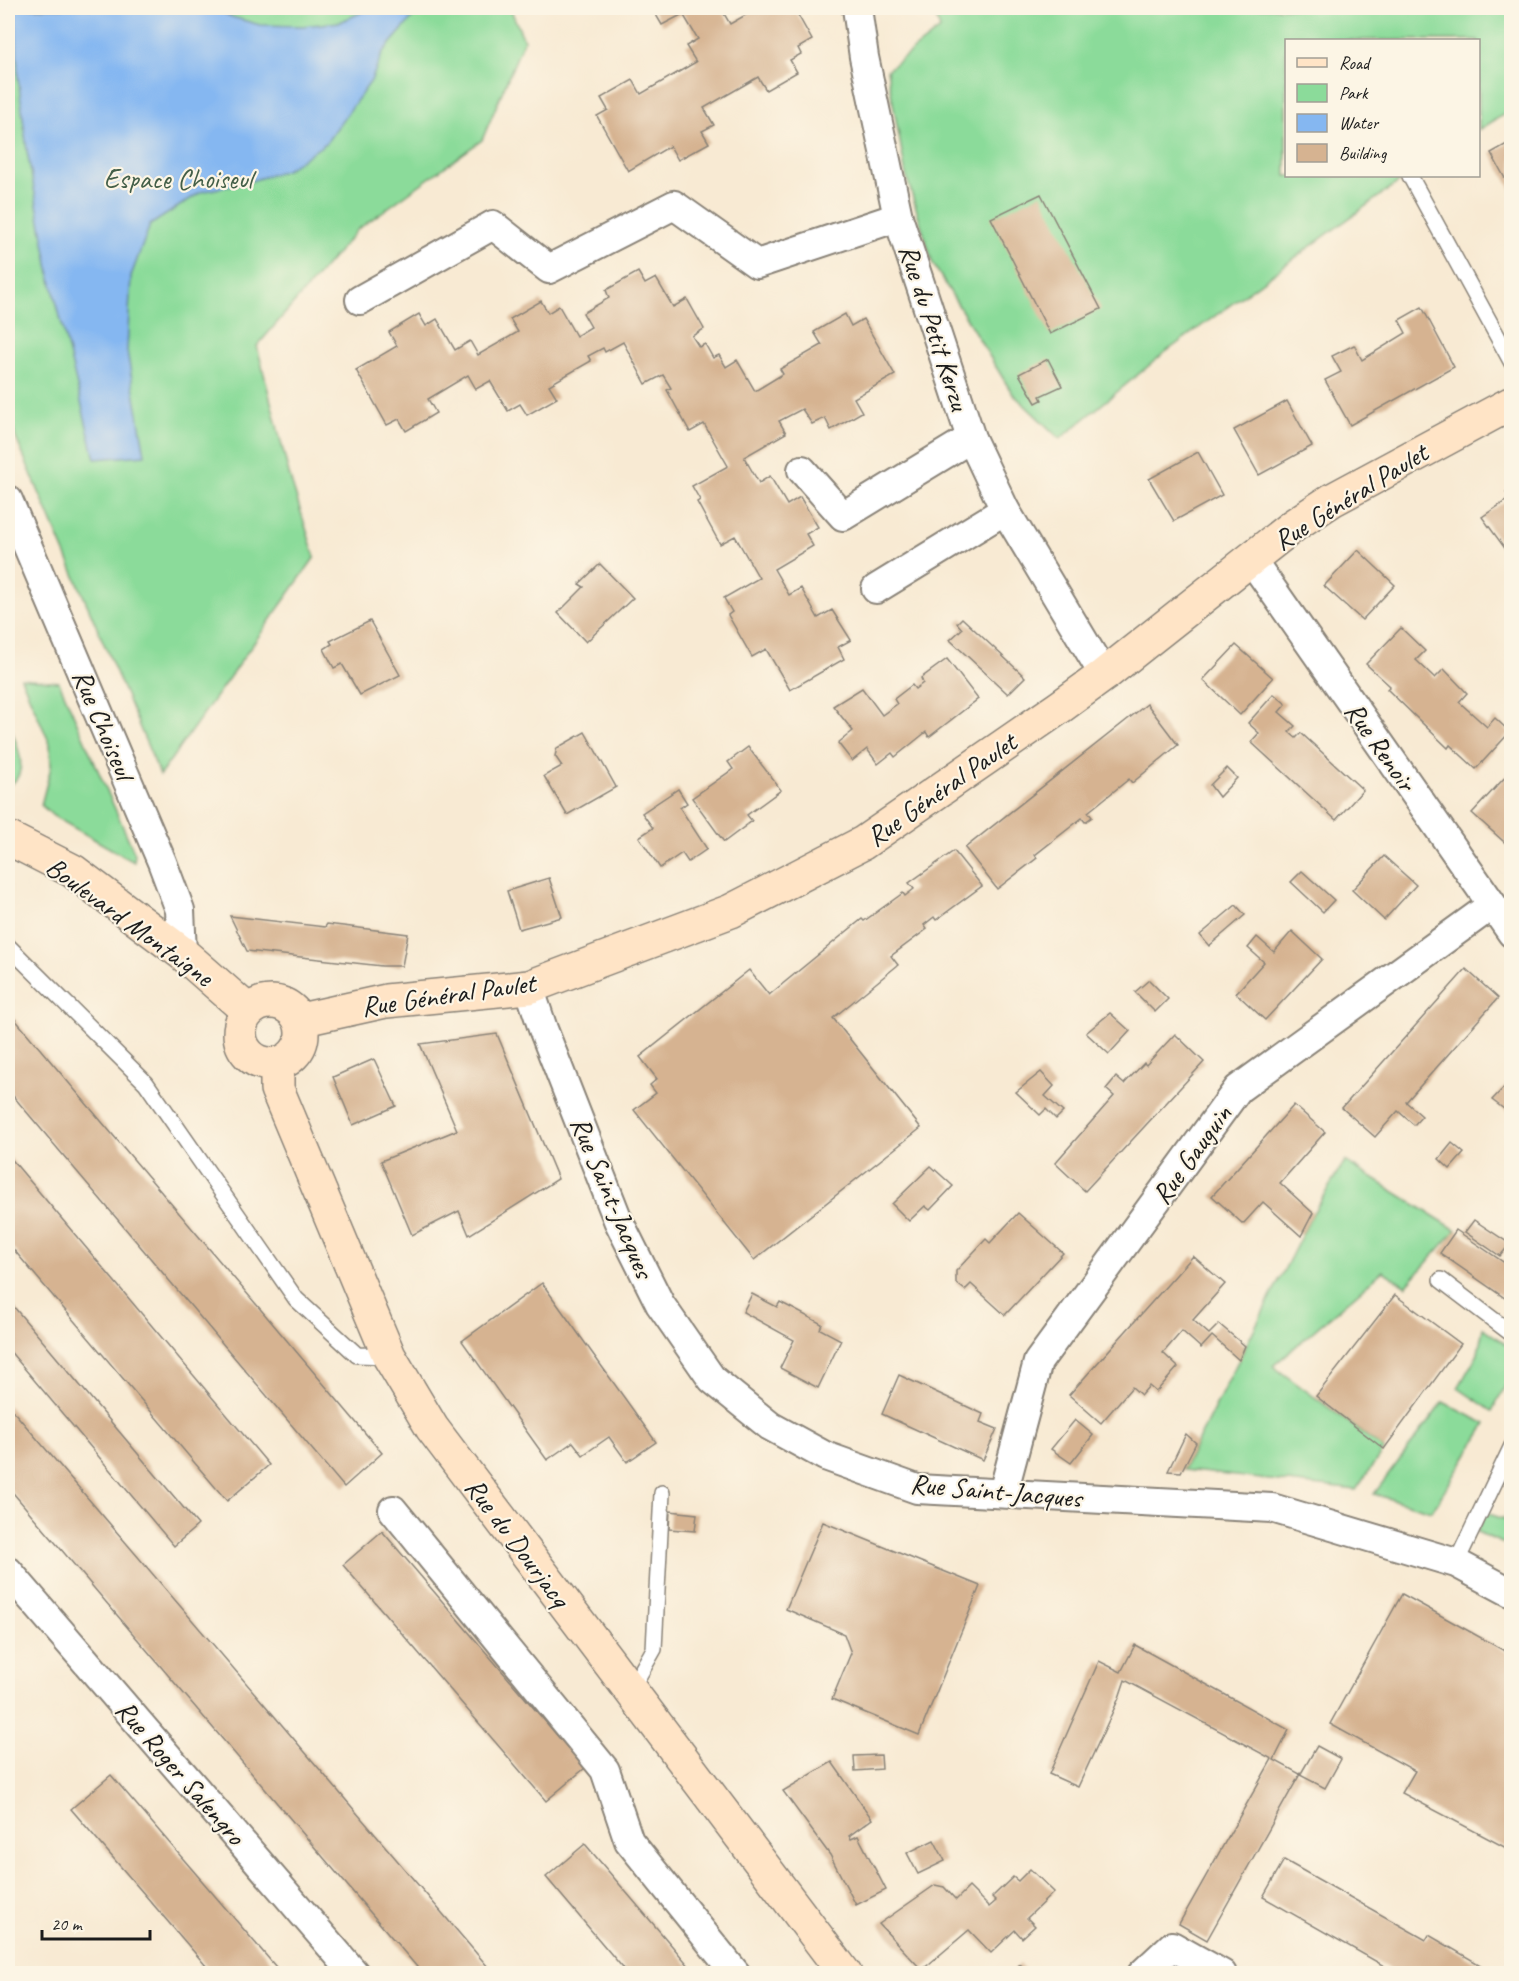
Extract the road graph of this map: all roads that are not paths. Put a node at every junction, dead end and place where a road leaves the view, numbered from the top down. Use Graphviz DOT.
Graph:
graph roads {
  1 [pos="857,8"];
  2 [pos="1411,177"];
  3 [pos="898,216"];
  4 [pos="360,300"];
  5 [pos="1512,363"];
  6 [pos="1512,403"];
  7 [pos="971,438"];
  8 [pos="802,470"];
  9 [pos="8,500"];
  10 [pos="1005,510"];
  11 [pos="1251,559"];
  12 [pos="876,589"];
  13 [pos="1104,675"];
  14 [pos="8,839"];
  15 [pos="1492,905"];
  16 [pos="1512,933"];
  17 [pos="8,946"];
  18 [pos="182,953"];
  19 [pos="529,987"];
  20 [pos="248,1011"];
  21 [pos="300,1020"];
  22 [pos="277,1064"];
  23 [pos="1441,1280"];
  24 [pos="1512,1334"];
  25 [pos="389,1356"];
  26 [pos="1512,1446"];
  27 [pos="662,1493"];
  28 [pos="1003,1493"];
  29 [pos="393,1510"];
  30 [pos="1456,1563"];
  31 [pos="8,1571"];
  32 [pos="1512,1593"];
  33 [pos="630,1691"];
  34 [pos="355,1974"];
  35 [pos="736,1974"];
  36 [pos="845,1974"];
  37 [pos="1142,1974"];
  38 [pos="1222,1974"];
  1 -- 3 [label="street, Rue du Petit Kerzu"];
  2 -- 5 [label="lane"];
  3 -- 4 [label="street, Rue du Petit Kerzu"];
  3 -- 7 [label="street, Rue du Petit Kerzu"];
  6 -- 11 [label="main road, Rue Général Paulet"];
  7 -- 8 [label="street, Rue du Petit Kerzu"];
  7 -- 10 [label="street, Rue du Petit Kerzu"];
  9 -- 18 [label="street, Rue Choiseul"];
  10 -- 12 [label="street"];
  10 -- 13 [label="street, Rue du Petit Kerzu"];
  11 -- 13 [label="main road, Rue Général Paulet"];
  11 -- 15 [label="street, Rue Renoir"];
  13 -- 19 [label="main road, Rue Général Paulet"];
  14 -- 18 [label="main road, Boulevard Montaigne"];
  15 -- 16 [label="street, Rue Renoir"];
  15 -- 28 [label="street, Rue Gauguin"];
  17 -- 25 [label="lane"];
  18 -- 20 [label="main road, Boulevard Montaigne"];
  19 -- 21 [label="main road, Rue Général Paulet"];
  19 -- 28 [label="street, Rue Saint-Jacques"];
  20 -- 21 [label="main road"];
  20 -- 22 [label="main road"];
  21 -- 22 [label="main road"];
  22 -- 25 [label="main road, Rue du Dourjacq"];
  23 -- 24 [label="lane"];
  25 -- 33 [label="main road, Rue du Dourjacq"];
  26 -- 30 [label="lane"];
  27 -- 33 [label="lane"];
  28 -- 30 [label="street, Rue Saint-Jacques"];
  29 -- 35 [label="street"];
  30 -- 32 [label="street, Rue Saint-Jacques"];
  31 -- 34 [label="street, Rue Roger Salengro"];
  33 -- 36 [label="main road, Rue du Dourjacq"];
  37 -- 38 [label="street"];
}
